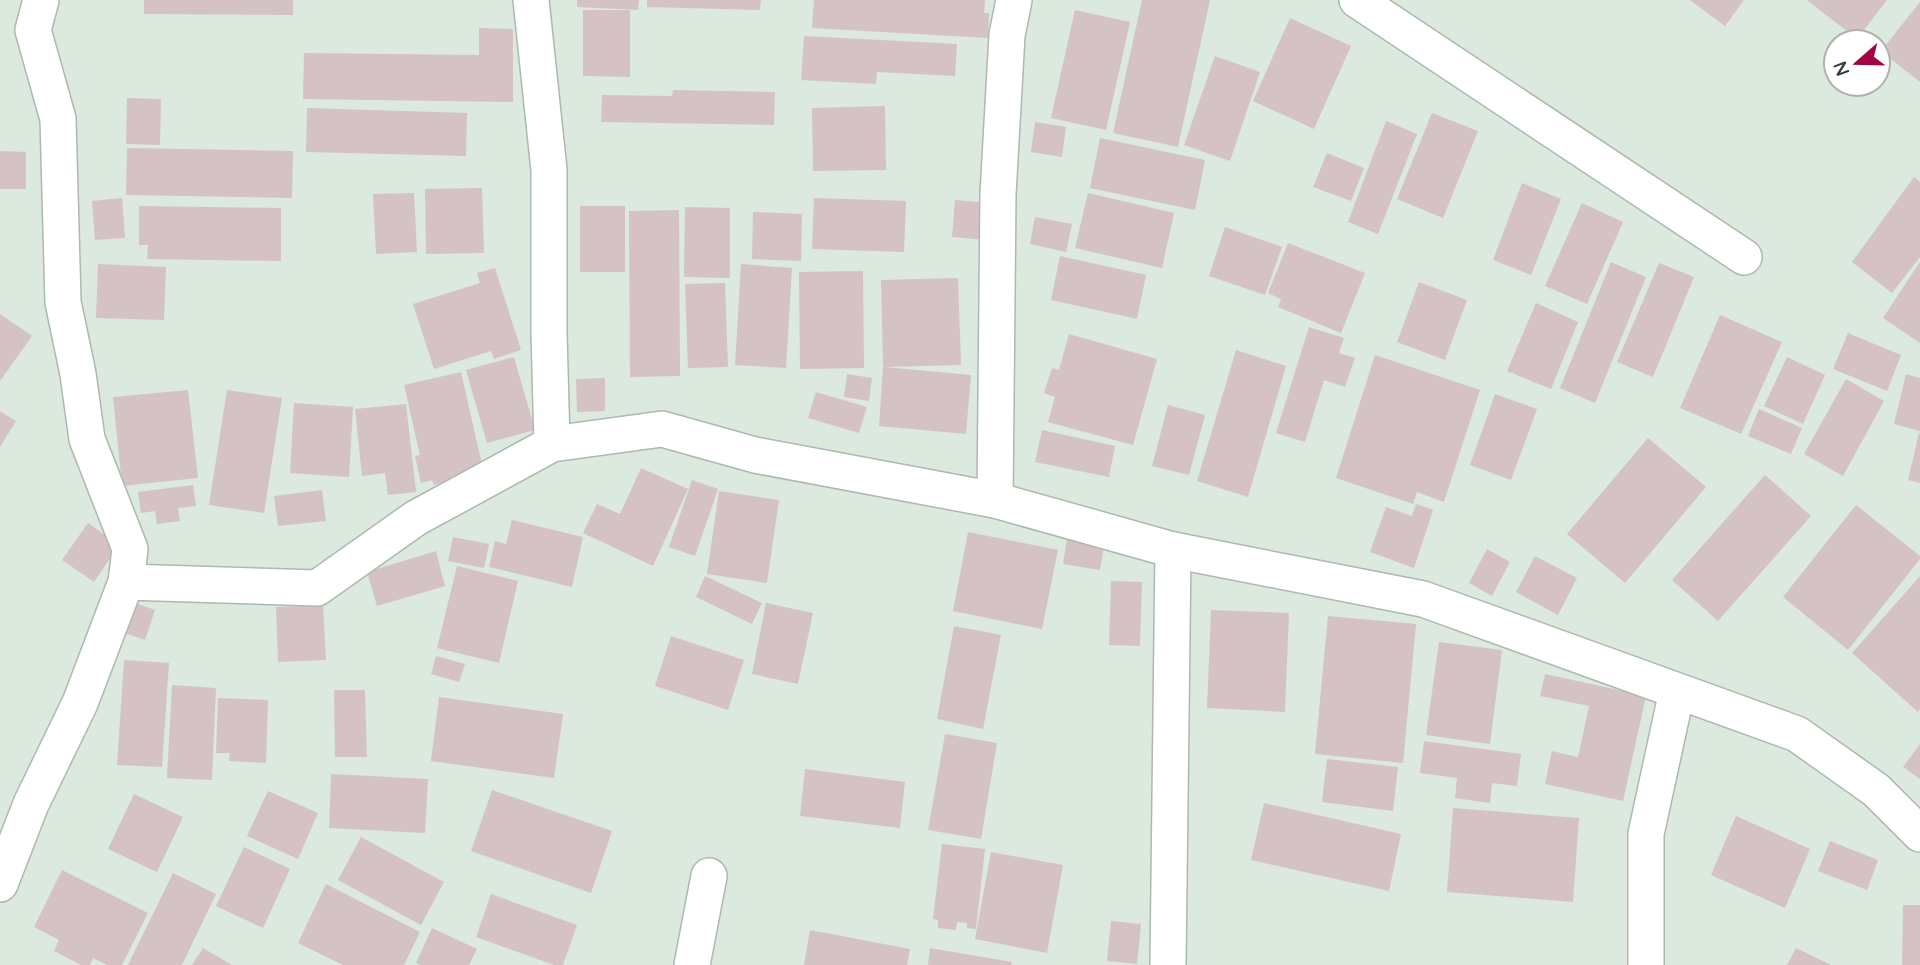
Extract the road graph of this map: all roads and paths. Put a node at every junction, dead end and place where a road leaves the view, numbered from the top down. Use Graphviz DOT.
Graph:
graph roads {
  1 [pos="41,0"];
  2 [pos="531,0"];
  3 [pos="1013,0"];
  4 [pos="1357,0"];
  5 [pos="1744,257"];
  6 [pos="552,444"];
  7 [pos="995,500"];
  8 [pos="1173,550"];
  9 [pos="126,582"];
  10 [pos="1677,691"];
  11 [pos="1920,834"];
  12 [pos="709,876"];
  13 [pos="0,884"];
  14 [pos="692,965"];
  15 [pos="1168,965"];
  16 [pos="1646,965"];
  1 -- 9 [label="street"];
  2 -- 6 [label="street"];
  3 -- 7 [label="street"];
  4 -- 5 [label="street"];
  6 -- 7 [label="street"];
  6 -- 9 [label="street"];
  7 -- 8 [label="street"];
  8 -- 10 [label="street"];
  8 -- 15 [label="street"];
  9 -- 13 [label="street"];
  10 -- 11 [label="street"];
  10 -- 16 [label="street"];
  12 -- 14 [label="street"];
}
